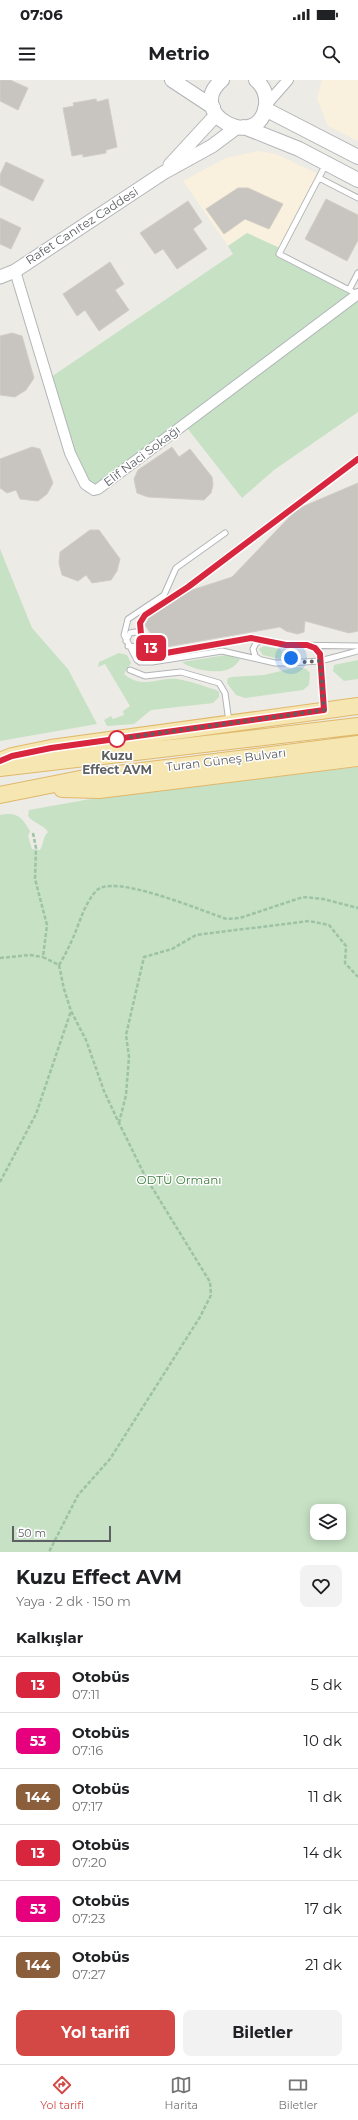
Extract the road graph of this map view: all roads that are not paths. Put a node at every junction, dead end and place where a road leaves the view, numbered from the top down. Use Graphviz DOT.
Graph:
graph roads {
  1 [pos="172,80"];
  2 [pos="222,80"];
  3 [pos="256,80"];
  4 [pos="288,80"];
  5 [pos="265,107"];
  6 [pos="214,111"];
  7 [pos="240,128"];
  8 [pos="358,157"];
  9 [pos="327,163"];
  10 [pos="163,173"];
  11 [pos="319,178"];
  12 [pos="358,180"];
  13 [pos="358,198"];
  14 [pos="15,271"];
  15 [pos="358,273"];
  16 [pos="0,277"];
  17 [pos="355,293"];
  18 [pos="358,459"];
  19 [pos="225,533"];
  20 [pos="142,636"];
  21 [pos="263,640"];
  22 [pos="127,644"];
  23 [pos="286,645"];
  24 [pos="307,645"];
  25 [pos="358,646"];
  26 [pos="358,651"];
  27 [pos="260,659"];
  28 [pos="320,661"];
  29 [pos="285,663"];
  30 [pos="130,670"];
  31 [pos="358,706"];
  32 [pos="324,710"];
  33 [pos="229,723"];
  34 [pos="358,726"];
  35 [pos="358,744"];
  36 [pos="358,758"];
  37 [pos="0,761"];
  38 [pos="0,768"];
  39 [pos="28,788"];
  40 [pos="0,795"];
  1 -- 6 [label="main road"];
  2 -- 6 [label="main road"];
  3 -- 5 [label="main road"];
  4 -- 5 [label="street"];
  5 -- 7 [label="main road"];
  5 -- 8 [label="main road"];
  6 -- 7 [label="main road"];
  6 -- 10 [label="street, Rafet Canıtez Caddesi"];
  7 -- 9 [label="main road"];
  7 -- 10 [label="street, Rafet Canıtez Caddesi"];
  9 -- 11 [label="lane"];
  9 -- 12 [label="main road"];
  10 -- 14 [label="street, Rafet Canıtez Caddesi"];
  11 -- 13 [label="lane"];
  11 -- 17 [label="lane"];
  14 -- 16 [label="street, Rafet Canıtez Caddesi"];
  14 -- 17 [label="street, Elif Naci Sokağı"];
  15 -- 17 [label="lane"];
  18 -- 20 [label="lane"];
  19 -- 22 [label="lane"];
  20 -- 21 [label="lane"];
  20 -- 22 [label="lane"];
  20 -- 22 [label="lane"];
  21 -- 23 [label="lane"];
  21 -- 27 [label="lane"];
  22 -- 27 [label="lane"];
  23 -- 24 [label="lane"];
  23 -- 29 [label="lane"];
  24 -- 25 [label="lane"];
  24 -- 28 [label="lane"];
  26 -- 28 [label="lane"];
  27 -- 29 [label="lane"];
  28 -- 29 [label="lane"];
  28 -- 32 [label="lane"];
  30 -- 33 [label="lane"];
  31 -- 32 [label="main road"];
  32 -- 33 [label="main road"];
  33 -- 37 [label="main road"];
  34 -- 38 [label="main road, Turan Güneş Bulvarı"];
  35 -- 39 [label="main road, Turan Güneş Bulvarı"];
  36 -- 39 [label="main road"];
  39 -- 40 [label="main road, Turan Güneş Bulvarı"];
}
